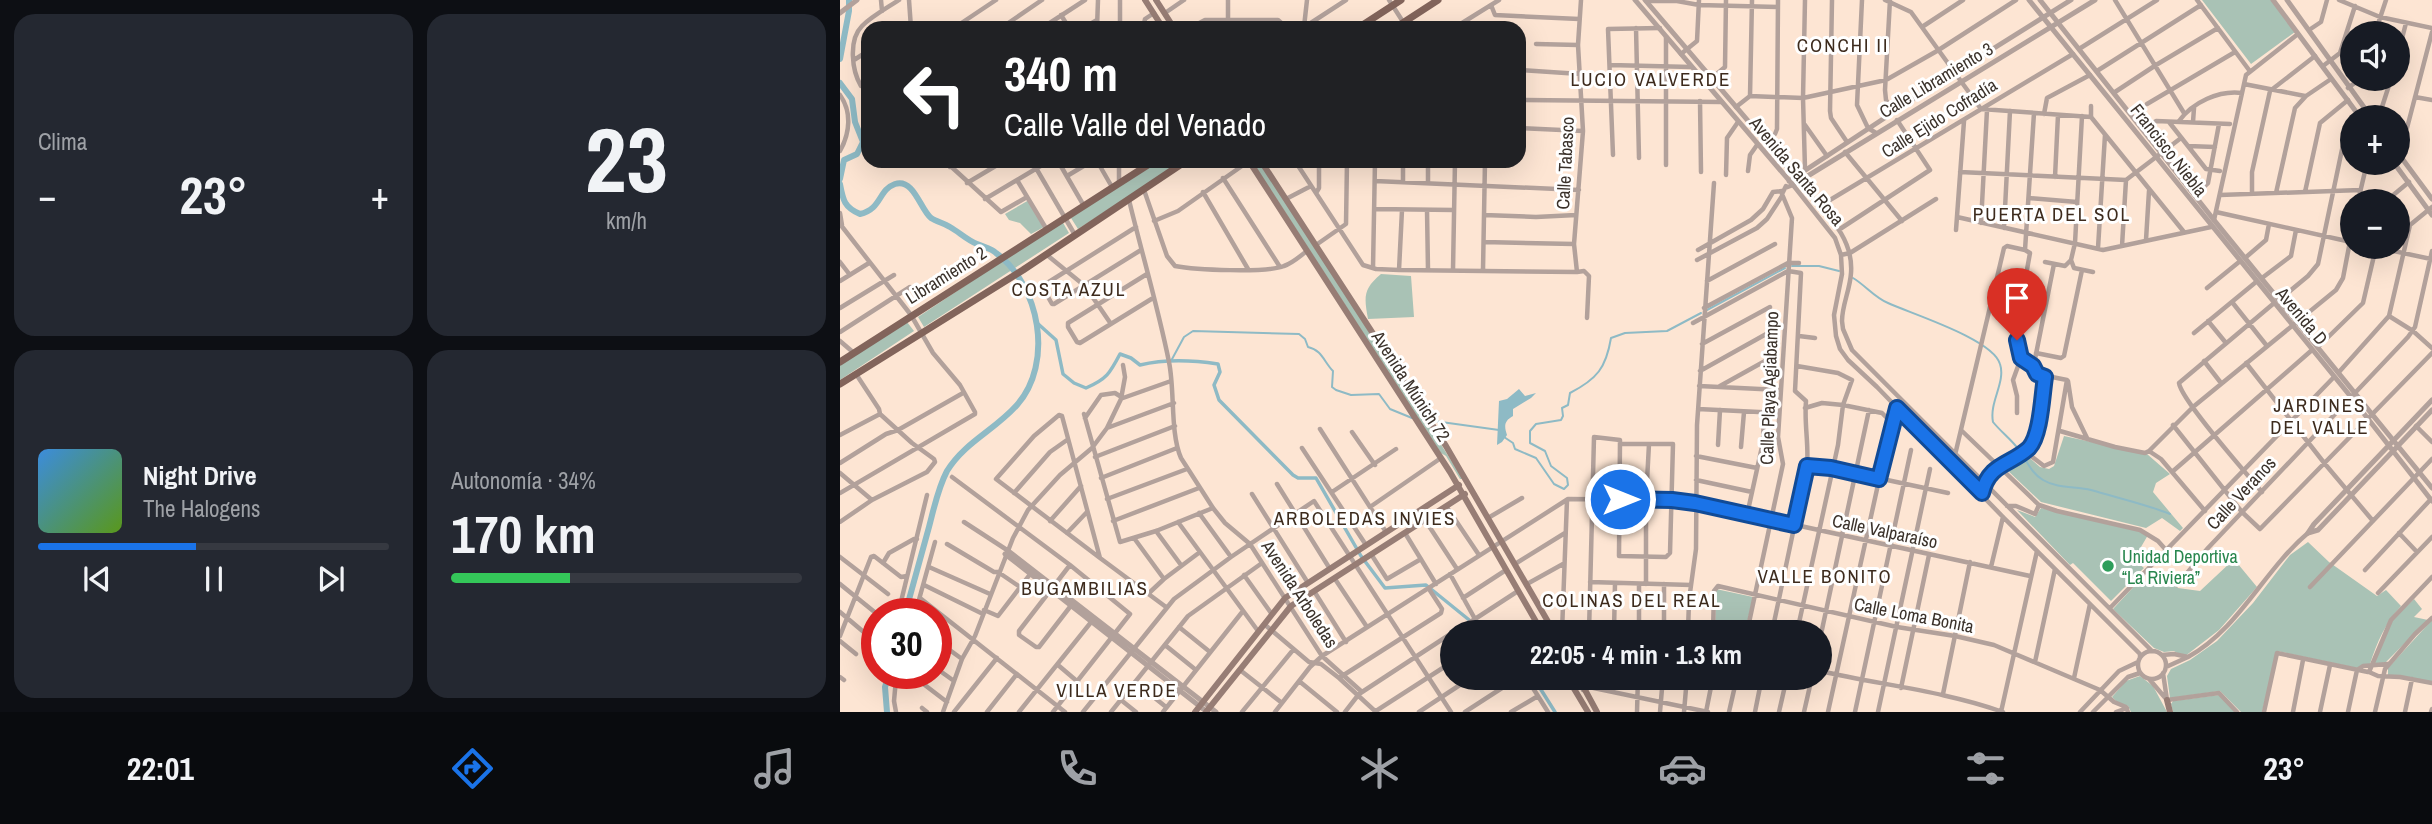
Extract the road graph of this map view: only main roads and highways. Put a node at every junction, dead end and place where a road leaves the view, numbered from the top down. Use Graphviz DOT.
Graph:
graph roads {
  1 [pos="1145,0"];
  2 [pos="1156,0"];
  3 [pos="1401,0"];
  4 [pos="1438,0"];
  5 [pos="1390,3"];
  6 [pos="1159,21"];
  7 [pos="1170,21"];
  8 [pos="1367,21"];
  9 [pos="1410,21"];
  10 [pos="1141,168"];
  11 [pos="1176,168"];
  12 [pos="1254,168"];
  13 [pos="1266,168"];
  14 [pos="840,362"];
  15 [pos="840,384"];
  16 [pos="1406,403"];
  17 [pos="1421,407"];
  18 [pos="1414,416"];
  19 [pos="1466,480"];
  20 [pos="1458,485"];
  21 [pos="1472,489"];
  22 [pos="1464,495"];
  23 [pos="1535,620"];
  24 [pos="1548,620"];
  25 [pos="1574,690"];
  26 [pos="1587,690"];
  27 [pos="2167,700"];
  28 [pos="1199,707"];
  29 [pos="1207,710"];
  30 [pos="1588,712"];
  31 [pos="1597,712"];
  32 [pos="2170,712"];
  1 -- 6 [label="main road"];
  2 -- 7 [label="main road"];
  3 -- 5 [label="main road"];
  4 -- 9 [label="main road"];
  5 -- 8 [label="main road"];
  10 -- 14 [label="main road, Libramiento 2"];
  11 -- 15 [label="main road, Libramiento 2"];
  12 -- 16 [label="main road, Avenida Múnich 72"];
  13 -- 17 [label="main road, Avenida Múnich 72"];
  16 -- 17 [label="main road"];
  16 -- 18 [label="main road, Avenida Múnich 72"];
  17 -- 18 [label="main road"];
  17 -- 19 [label="main road, Avenida Múnich 72"];
  18 -- 20 [label="main road, Avenida Múnich 72"];
  19 -- 20 [label="main road"];
  19 -- 21 [label="main road, Avenida Múnich 72"];
  20 -- 22 [label="main road, Avenida Múnich 72"];
  20 -- 28 [label="main road"];
  21 -- 22 [label="main road"];
  21 -- 24 [label="main road, Avenida Múnich 72"];
  22 -- 23 [label="main road, Avenida Múnich 72"];
  22 -- 29 [label="main road"];
  25 -- 30 [label="main road"];
  26 -- 31 [label="main road"];
  27 -- 32 [label="main road"];
}
